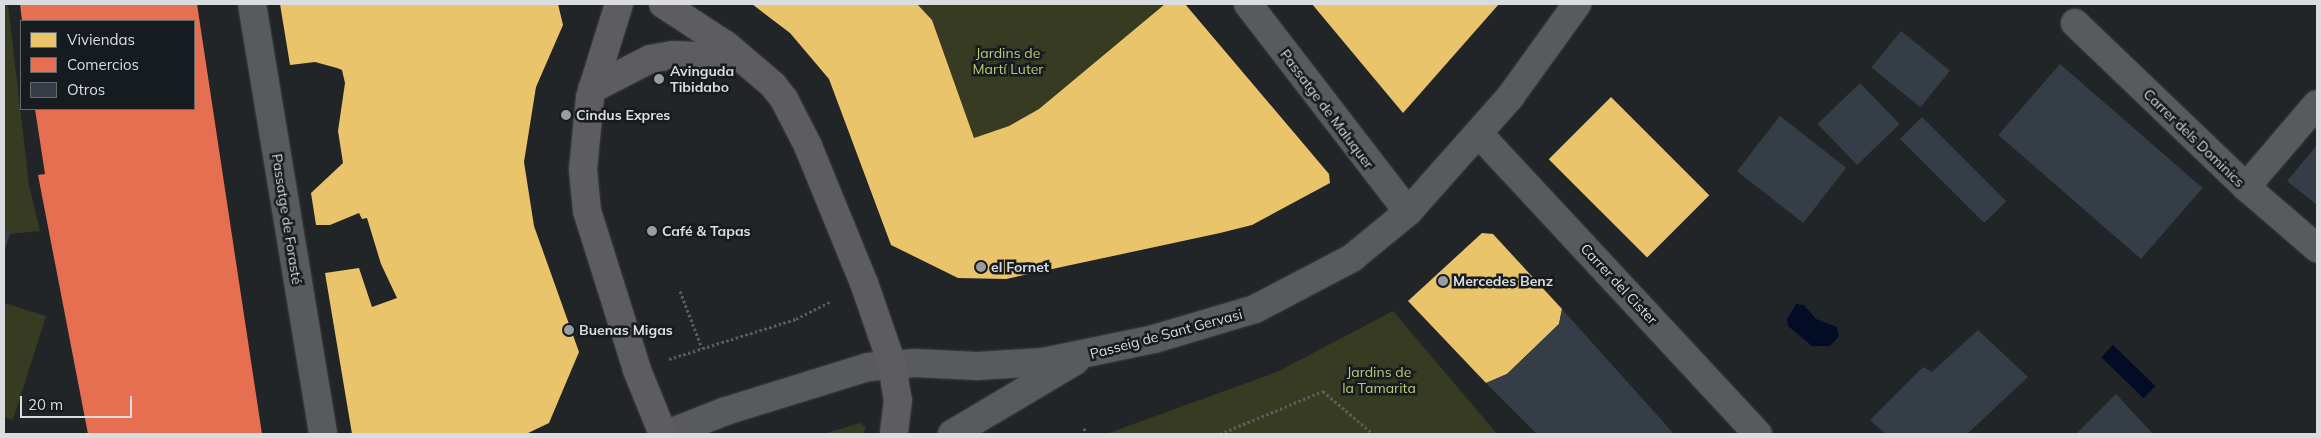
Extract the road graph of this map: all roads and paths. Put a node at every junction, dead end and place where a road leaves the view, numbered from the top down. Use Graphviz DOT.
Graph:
graph roads {
  1 [pos="252,4"];
  2 [pos="619,4"];
  3 [pos="663,4"];
  4 [pos="1248,4"];
  5 [pos="1577,4"];
  6 [pos="2075,23"];
  7 [pos="741,58"];
  8 [pos="592,89"];
  9 [pos="2317,104"];
  10 [pos="1480,135"];
  11 [pos="2246,187"];
  12 [pos="1408,212"];
  13 [pos="2317,248"];
  14 [pos="680,291"];
  15 [pos="830,302"];
  16 [pos="702,348"];
  17 [pos="1083,356"];
  18 [pos="668,360"];
  19 [pos="892,364"];
  20 [pos="1084,428"];
  21 [pos="323,434"];
  22 [pos="663,434"];
  23 [pos="667,434"];
  24 [pos="894,434"];
  25 [pos="952,434"];
  26 [pos="1086,434"];
  27 [pos="1220,434"];
  28 [pos="1373,434"];
  29 [pos="1758,434"];
  1 -- 21 [label="street, Passatge de Forasté"];
  2 -- 8 [label="main road"];
  3 -- 7 [label="main road"];
  4 -- 12 [label="street, Passatge de Maluquer"];
  5 -- 10 [label="street, Passeig de Sant Gervasi"];
  6 -- 11 [label="street, Carrer dels Dominics"];
  7 -- 8 [label="main road"];
  7 -- 19 [label="main road"];
  8 -- 22 [label="main road"];
  9 -- 11 [label="street"];
  10 -- 12 [label="street, Passeig de Sant Gervasi"];
  10 -- 29 [label="street, Carrer del Cister"];
  11 -- 13 [label="street, Carrer dels Dominics"];
  12 -- 17 [label="street, Passeig de Sant Gervasi"];
  14 -- 16 [label="path"];
  15 -- 16 [label="path"];
  16 -- 18 [label="path"];
  17 -- 19 [label="street, Passeig de Sant Gervasi"];
  17 -- 25 [label="street"];
  19 -- 23 [label="street, Passeig de Sant Gervasi"];
  19 -- 24 [label="main road"];
  20 -- 26 [label="path"];
  27 -- 28 [label="path"];
}
